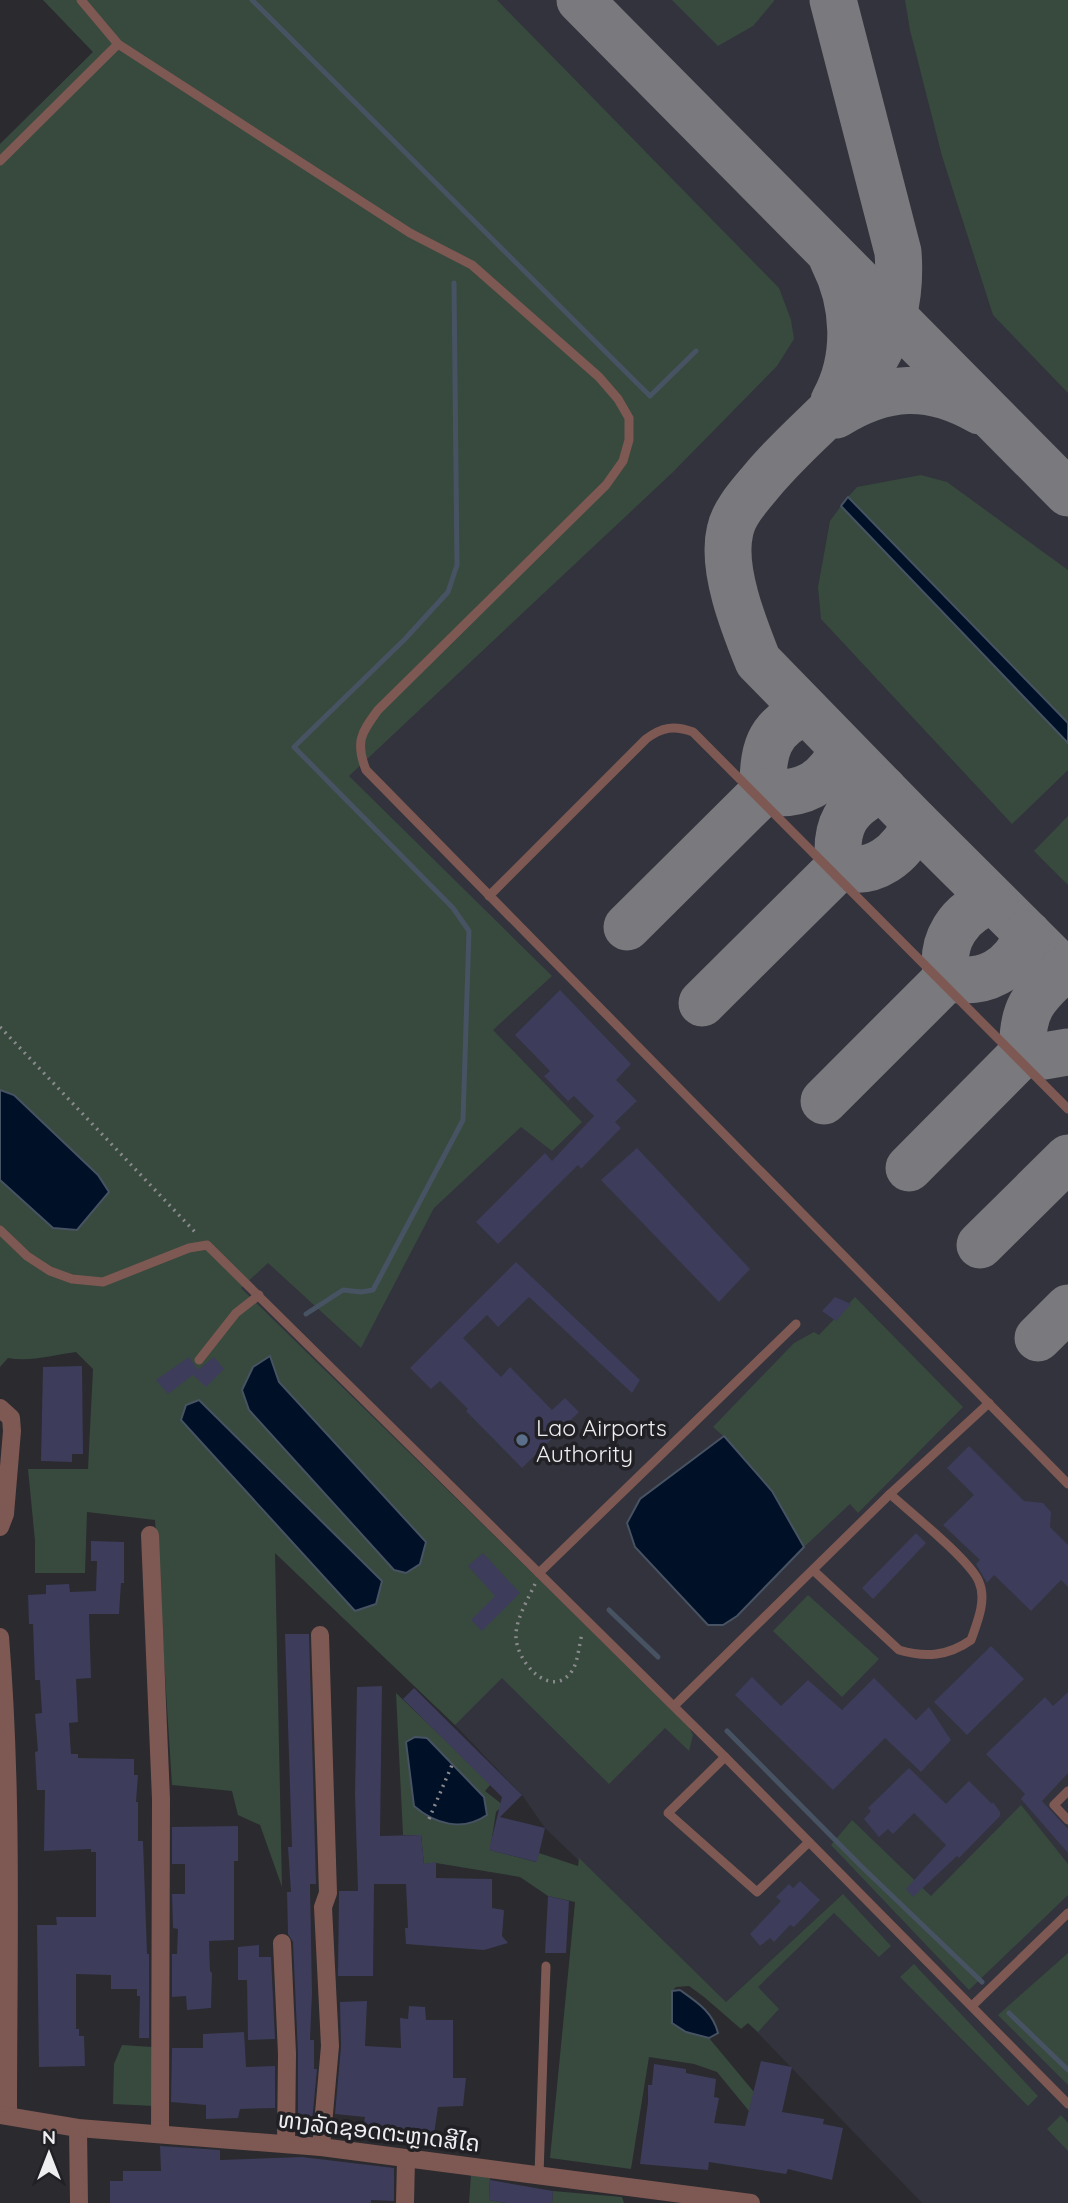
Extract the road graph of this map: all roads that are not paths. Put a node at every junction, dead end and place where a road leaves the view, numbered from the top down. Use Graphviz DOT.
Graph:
graph roads {
  1 [pos="81,0"];
  2 [pos="118,44"];
  3 [pos="0,161"];
  4 [pos="489,896"];
  5 [pos="1068,1109"];
  6 [pos="0,1230"];
  7 [pos="259,1295"];
  8 [pos="796,1324"];
  9 [pos="199,1360"];
  10 [pos="989,1403"];
  11 [pos="0,1408"];
  12 [pos="1068,1483"];
  13 [pos="890,1494"];
  14 [pos="0,1527"];
  15 [pos="150,1535"];
  16 [pos="813,1570"];
  17 [pos="540,1573"];
  18 [pos="320,1635"];
  19 [pos="0,1637"];
  20 [pos="674,1706"];
  21 [pos="725,1757"];
  22 [pos="1068,1791"];
  23 [pos="1068,1820"];
  24 [pos="809,1842"];
  25 [pos="1068,1913"];
  26 [pos="282,1943"];
  27 [pos="547,1966"];
  28 [pos="972,2006"];
  29 [pos="1068,2104"];
  30 [pos="4,2115"];
  31 [pos="78,2128"];
  32 [pos="160,2134"];
  33 [pos="286,2144"];
  34 [pos="321,2147"];
  35 [pos="407,2160"];
  36 [pos="539,2175"];
  37 [pos="697,2199"];
  38 [pos="79,2203"];
  39 [pos="405,2203"];
  40 [pos="751,2203"];
  1 -- 2 [label="lane"];
  2 -- 3 [label="lane"];
  2 -- 4 [label="lane"];
  4 -- 5 [label="lane"];
  4 -- 10 [label="lane"];
  6 -- 7 [label="lane"];
  7 -- 9 [label="lane"];
  7 -- 17 [label="lane"];
  8 -- 17 [label="lane"];
  10 -- 12 [label="lane"];
  10 -- 13 [label="lane"];
  11 -- 14 [label="street"];
  13 -- 16 [label="lane"];
  13 -- 16 [label="lane"];
  15 -- 32 [label="street"];
  16 -- 20 [label="lane"];
  17 -- 20 [label="lane"];
  18 -- 34 [label="street"];
  19 -- 30 [label="street"];
  20 -- 21 [label="lane"];
  21 -- 24 [label="lane"];
  21 -- 24 [label="lane"];
  22 -- 23 [label="lane"];
  24 -- 28 [label="lane"];
  25 -- 28 [label="lane"];
  26 -- 33 [label="street"];
  27 -- 36 [label="lane"];
  28 -- 29 [label="lane"];
  30 -- 31 [label="street, ທາງລັດຊອດຕະຫຼາດສີໄຄ"];
  31 -- 32 [label="street, ທາງລັດຊອດຕະຫຼາດສີໄຄ"];
  31 -- 38 [label="street"];
  32 -- 33 [label="street, ທາງລັດຊອດຕະຫຼາດສີໄຄ"];
  33 -- 34 [label="street, ທາງລັດຊອດຕະຫຼາດສີໄຄ"];
  34 -- 35 [label="street, ທາງລັດຊອດຕະຫຼາດສີໄຄ"];
  35 -- 36 [label="street, ທາງລັດຊອດຕະຫຼາດສີໄຄ"];
  35 -- 39 [label="street"];
  36 -- 37 [label="street, ທາງລັດຊອດຕະຫຼາດສີໄຄ"];
  37 -- 40 [label="street, ທາງລັດຊອດຕະຫຼາດສີໄຄ"];
}
